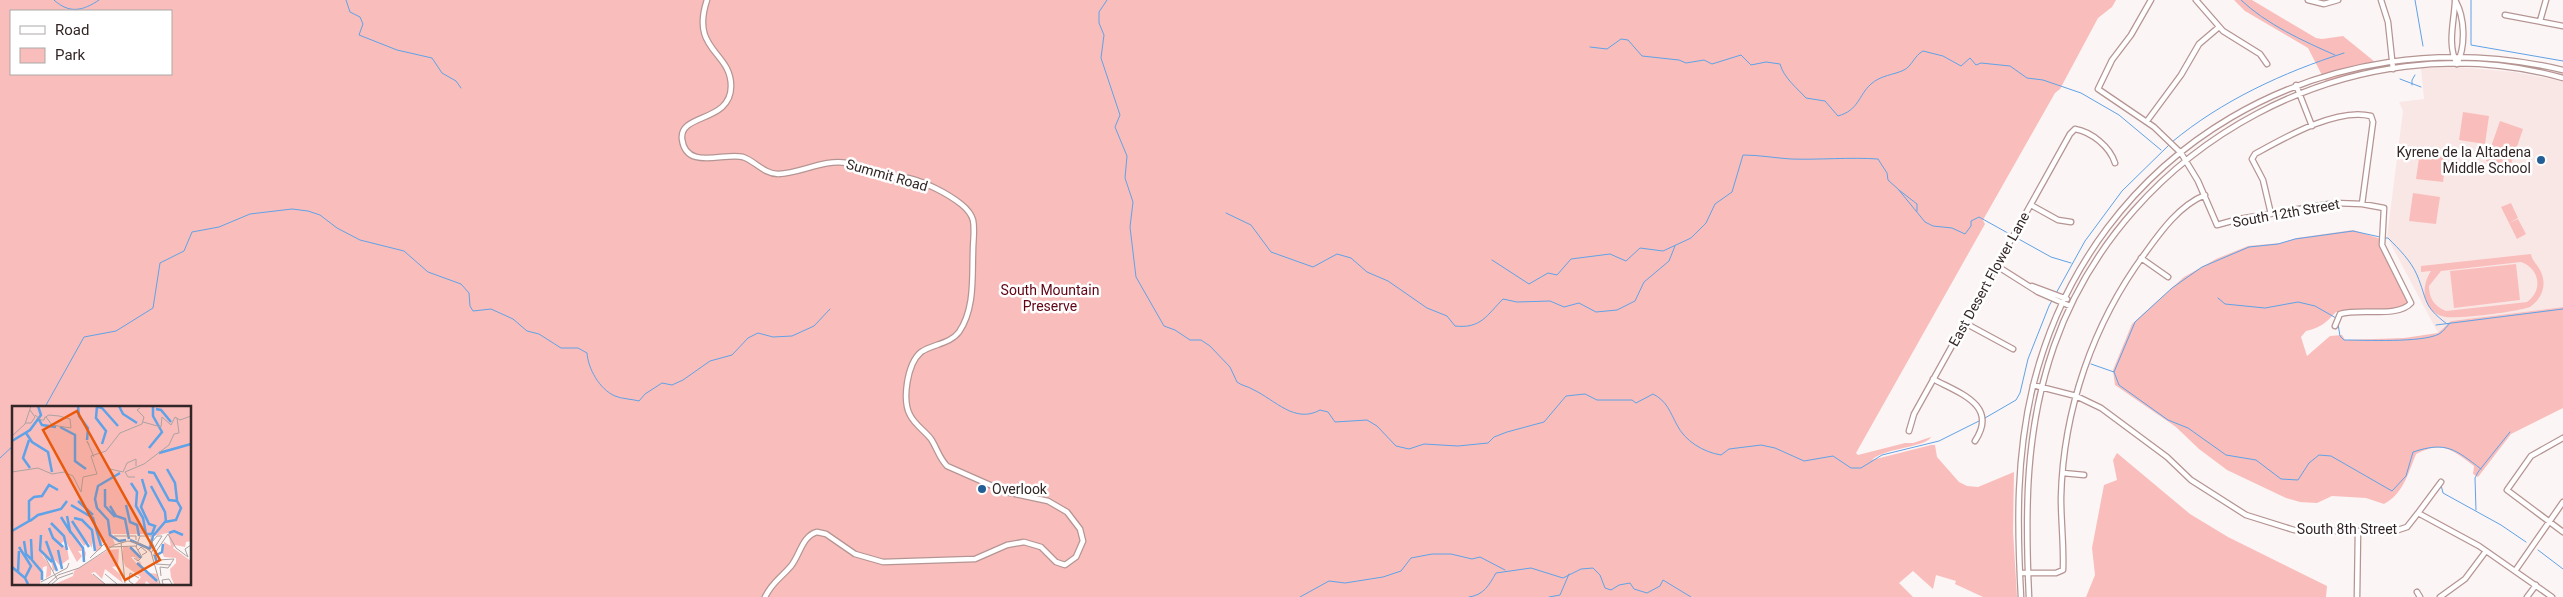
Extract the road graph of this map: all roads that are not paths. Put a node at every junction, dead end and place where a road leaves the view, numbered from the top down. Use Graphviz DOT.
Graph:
graph roads {
  1 [pos="707,0"];
  2 [pos="2151,0"];
  3 [pos="2196,0"];
  4 [pos="2308,0"];
  5 [pos="2338,0"];
  6 [pos="2381,0"];
  7 [pos="2455,0"];
  8 [pos="2546,0"];
  9 [pos="2504,15"];
  10 [pos="2540,21"];
  11 [pos="2563,26"];
  12 [pos="2219,27"];
  13 [pos="2453,56"];
  14 [pos="2461,56"];
  15 [pos="2391,60"];
  16 [pos="2267,64"];
  17 [pos="2457,64"];
  18 [pos="2393,69"];
  19 [pos="2563,70"];
  20 [pos="2563,78"];
  21 [pos="2296,85"];
  22 [pos="2299,93"];
  23 [pos="2147,121"];
  24 [pos="2312,126"];
  25 [pos="2181,153"];
  26 [pos="2185,160"];
  27 [pos="2114,163"];
  28 [pos="2205,195"];
  29 [pos="2362,204"];
  30 [pos="2031,206"];
  31 [pos="2120,213"];
  32 [pos="2271,214"];
  33 [pos="2126,218"];
  34 [pos="2071,222"];
  35 [pos="2141,258"];
  36 [pos="1996,266"];
  37 [pos="2168,277"];
  38 [pos="2045,292"];
  39 [pos="2064,301"];
  40 [pos="2071,304"];
  41 [pos="1965,323"];
  42 [pos="2335,326"];
  43 [pos="2013,349"];
  44 [pos="1933,379"];
  45 [pos="2034,386"];
  46 [pos="2042,388"];
  47 [pos="2076,396"];
  48 [pos="1909,432"];
  49 [pos="2563,438"];
  50 [pos="1975,441"];
  51 [pos="2063,473"];
  52 [pos="2084,474"];
  53 [pos="2441,482"];
  54 [pos="2563,502"];
  55 [pos="2418,514"];
  56 [pos="2549,522"];
  57 [pos="2358,531"];
  58 [pos="2563,532"];
  59 [pos="2486,551"];
  60 [pos="2515,571"];
  61 [pos="2020,573"];
  62 [pos="2028,574"];
  63 [pos="2536,585"];
  64 [pos="2417,592"];
  65 [pos="765,597"];
  66 [pos="2021,597"];
  67 [pos="2029,597"];
  68 [pos="2357,597"];
  69 [pos="2420,597"];
  70 [pos="2440,597"];
  71 [pos="2527,597"];
  72 [pos="2552,597"];
  1 -- 65 [label="street, Summit Road"];
  2 -- 23 [label="street"];
  3 -- 12 [label="street"];
  4 -- 5 [label="street"];
  6 -- 15 [label="street"];
  7 -- 13 [label="street"];
  7 -- 14 [label="street"];
  8 -- 10 [label="street"];
  9 -- 10 [label="street"];
  10 -- 11 [label="street"];
  12 -- 16 [label="street"];
  12 -- 23 [label="street"];
  13 -- 14 [label="street"];
  13 -- 15 [label="street"];
  13 -- 17 [label="street"];
  14 -- 17 [label="street"];
  14 -- 19 [label="street"];
  15 -- 18 [label="street"];
  15 -- 21 [label="street"];
  17 -- 18 [label="street"];
  17 -- 20 [label="street"];
  18 -- 22 [label="street"];
  21 -- 22 [label="street"];
  21 -- 25 [label="street"];
  22 -- 24 [label="street"];
  22 -- 26 [label="street"];
  23 -- 25 [label="street"];
  24 -- 29 [label="street"];
  24 -- 32 [label="street"];
  25 -- 26 [label="street"];
  25 -- 31 [label="street"];
  26 -- 28 [label="street"];
  26 -- 33 [label="street"];
  27 -- 30 [label="street, East Desert Flower Lane"];
  28 -- 32 [label="street, South 12th Street"];
  28 -- 35 [label="street"];
  29 -- 32 [label="street, South 12th Street"];
  29 -- 42 [label="street, South 12th Street"];
  30 -- 34 [label="street"];
  30 -- 36 [label="street, East Desert Flower Lane"];
  31 -- 33 [label="street"];
  31 -- 39 [label="street"];
  33 -- 40 [label="street"];
  35 -- 37 [label="street"];
  35 -- 47 [label="street"];
  36 -- 38 [label="street"];
  36 -- 41 [label="street, East Desert Flower Lane"];
  38 -- 39 [label="street"];
  38 -- 39 [label="street"];
  39 -- 40 [label="street"];
  39 -- 45 [label="street"];
  40 -- 46 [label="street"];
  41 -- 43 [label="street"];
  41 -- 44 [label="street, East Desert Flower Lane"];
  44 -- 48 [label="street, East Desert Flower Lane"];
  44 -- 50 [label="street"];
  45 -- 46 [label="street, South 8th Street"];
  45 -- 61 [label="street"];
  46 -- 47 [label="street, South 8th Street"];
  46 -- 62 [label="street"];
  47 -- 51 [label="street"];
  47 -- 57 [label="street, South 8th Street"];
  49 -- 56 [label="street"];
  51 -- 52 [label="street"];
  51 -- 62 [label="street"];
  53 -- 55 [label="street, South 8th Street"];
  54 -- 56 [label="street"];
  55 -- 57 [label="street, South 8th Street"];
  55 -- 59 [label="street"];
  56 -- 58 [label="street"];
  56 -- 60 [label="street"];
  57 -- 68 [label="street"];
  59 -- 60 [label="street"];
  59 -- 70 [label="street"];
  60 -- 63 [label="street"];
  61 -- 62 [label="street"];
  61 -- 66 [label="street"];
  62 -- 67 [label="street"];
  63 -- 71 [label="street"];
  63 -- 72 [label="street"];
  64 -- 69 [label="street"];
}
